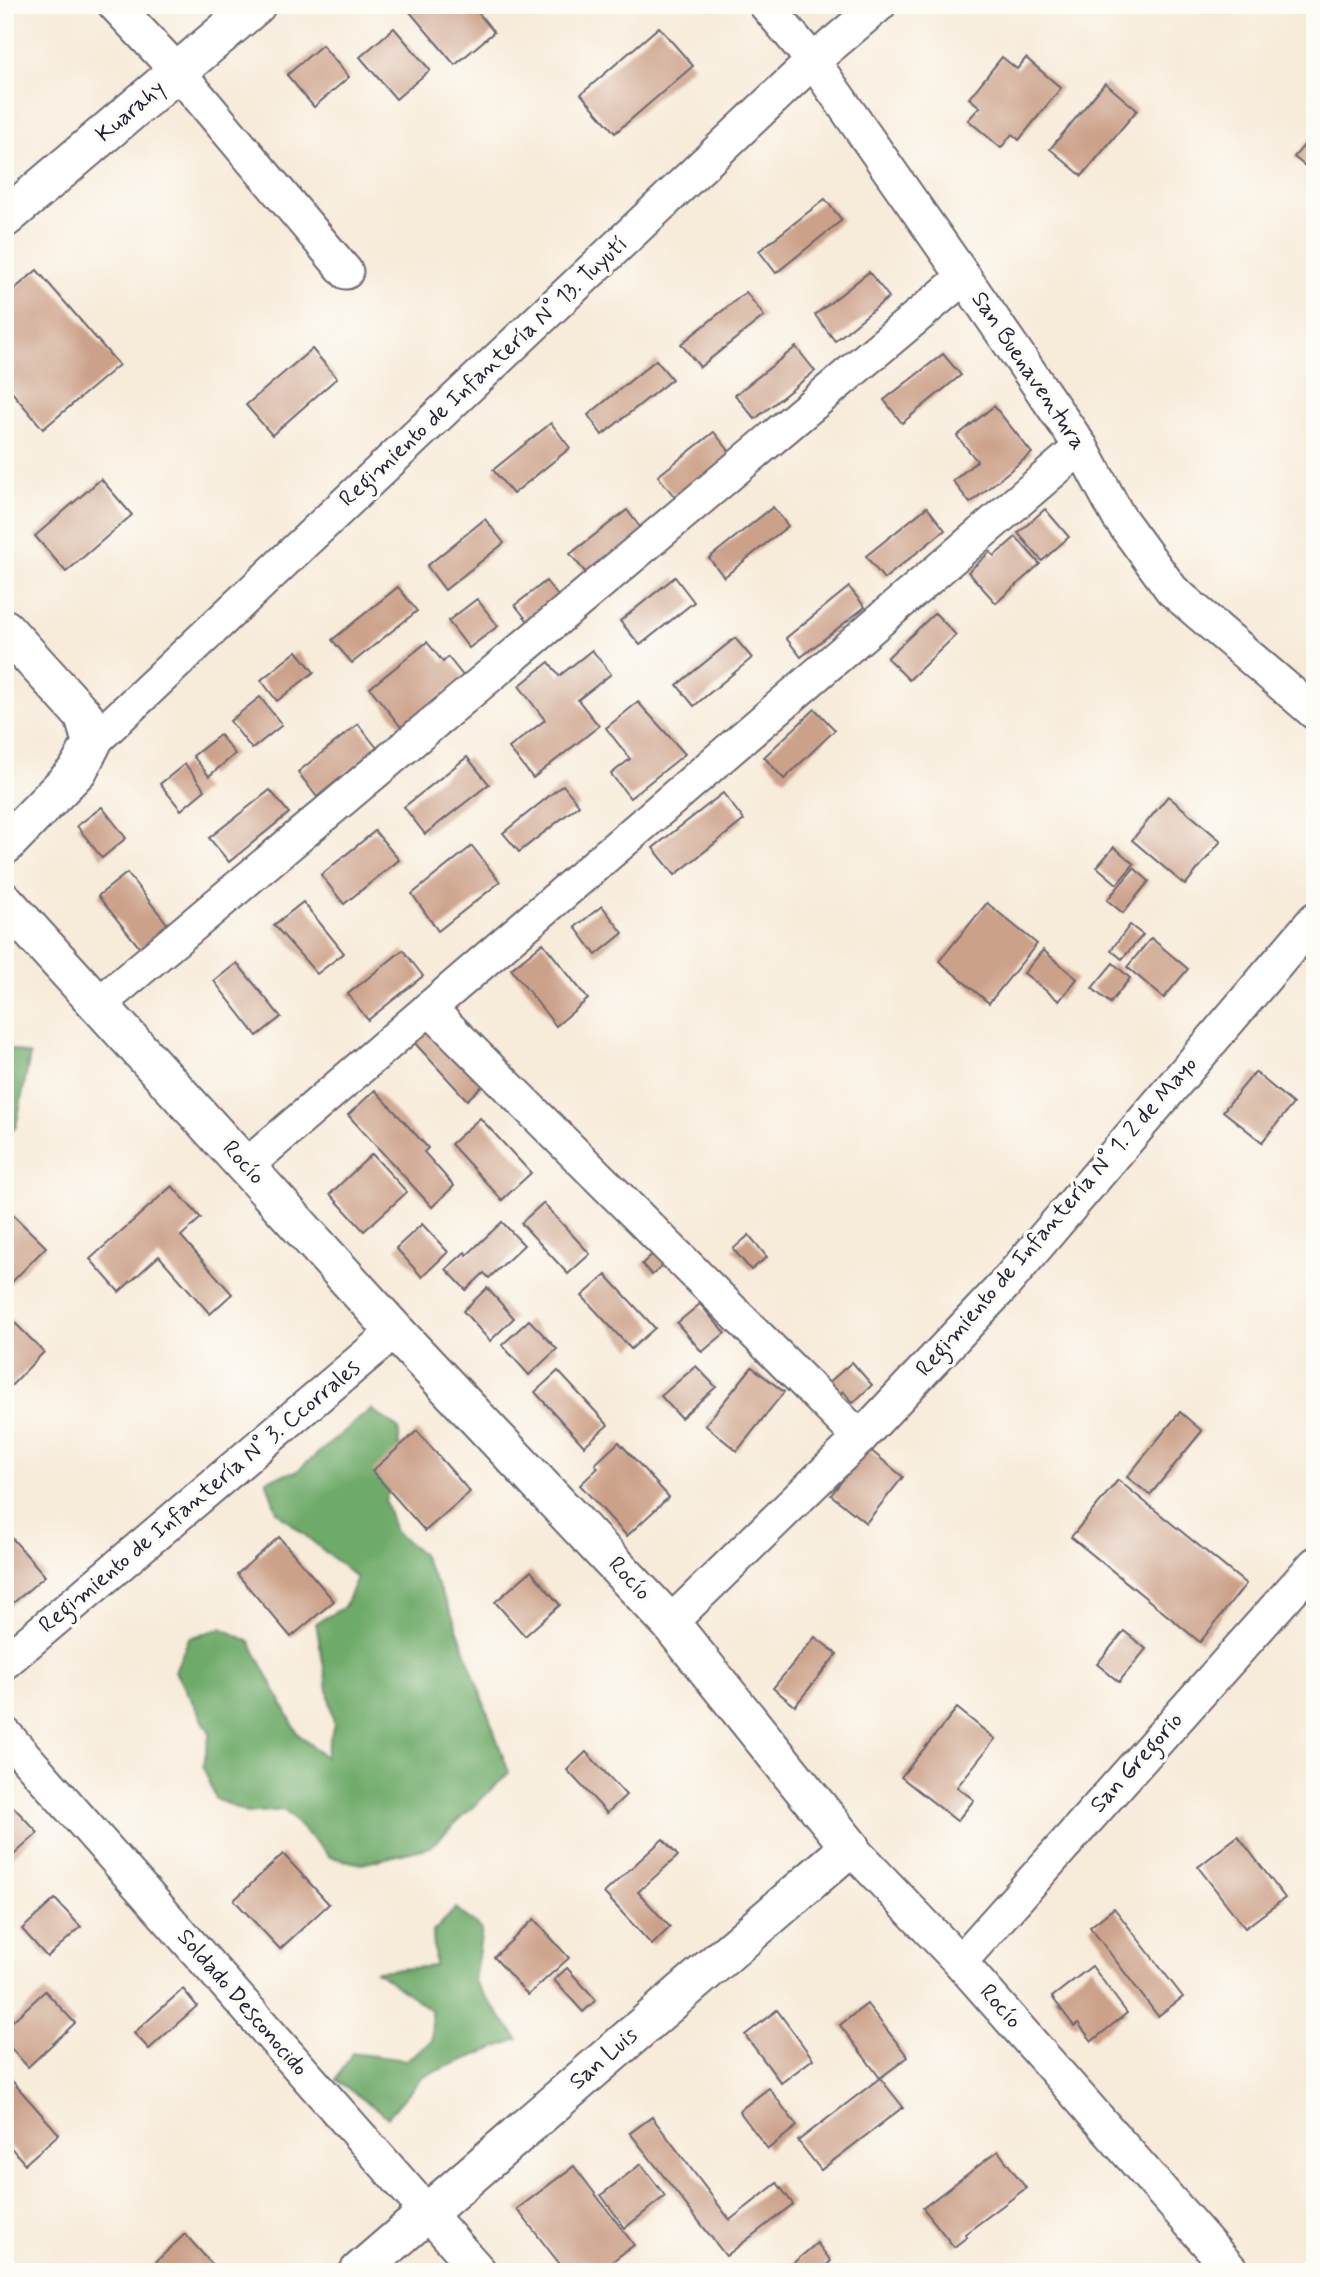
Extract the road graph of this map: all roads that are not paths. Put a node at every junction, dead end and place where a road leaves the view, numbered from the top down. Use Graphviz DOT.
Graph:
graph roads {
  1 [pos="115,5"];
  2 [pos="256,5"];
  3 [pos="766,5"];
  4 [pos="879,5"];
  5 [pos="813,61"];
  6 [pos="178,73"];
  7 [pos="5,218"];
  8 [pos="346,272"];
  9 [pos="964,277"];
  10 [pos="1081,447"];
  11 [pos="5,629"];
  12 [pos="1315,713"];
  13 [pos="92,743"];
  14 [pos="5,845"];
  15 [pos="5,902"];
  16 [pos="1315,919"];
  17 [pos="99,1004"];
  18 [pos="429,1008"];
  19 [pos="246,1166"];
  20 [pos="394,1331"];
  21 [pos="860,1438"];
  22 [pos="1315,1563"];
  23 [pos="670,1623"];
  24 [pos="5,1662"];
  25 [pos="5,1734"];
  26 [pos="850,1847"];
  27 [pos="960,1962"];
  28 [pos="426,2212"];
  29 [pos="359,2272"];
  30 [pos="480,2272"];
  31 [pos="1233,2272"];
  1 -- 6 [label="street"];
  2 -- 6 [label="main road, Kuarahy"];
  3 -- 5 [label="street, San Buenaventura"];
  4 -- 5 [label="street, Regimiento de Infantería N° 13. Tuyutí"];
  5 -- 9 [label="street, San Buenaventura"];
  5 -- 13 [label="street, Regimiento de Infantería N° 13. Tuyutí"];
  6 -- 7 [label="main road, Kuarahy"];
  6 -- 8 [label="street"];
  9 -- 10 [label="street, San Buenaventura"];
  9 -- 17 [label="street"];
  10 -- 12 [label="street, San Buenaventura"];
  10 -- 18 [label="street"];
  11 -- 13 [label="main road"];
  13 -- 14 [label="main road"];
  15 -- 17 [label="main road, Rocío"];
  16 -- 21 [label="street, Regimiento de Infantería N° 1. 2 de Mayo"];
  17 -- 19 [label="main road, Rocío"];
  18 -- 19 [label="street"];
  18 -- 21 [label="street"];
  19 -- 20 [label="main road, Rocío"];
  20 -- 23 [label="main road, Rocío"];
  20 -- 24 [label="street, Regimiento de Infantería N° 3. Ccorrales"];
  21 -- 23 [label="street, Regimiento de Infantería N° 1. 2 de Mayo"];
  22 -- 27 [label="street, San Gregorio"];
  23 -- 26 [label="main road, Rocío"];
  25 -- 28 [label="street, Soldado Desconocido"];
  26 -- 27 [label="street, Rocío"];
  26 -- 28 [label="main road, San Luis"];
  27 -- 31 [label="street, Rocío"];
  28 -- 29 [label="main road, San Luis"];
  28 -- 30 [label="street, Soldado Desconocido"];
}
